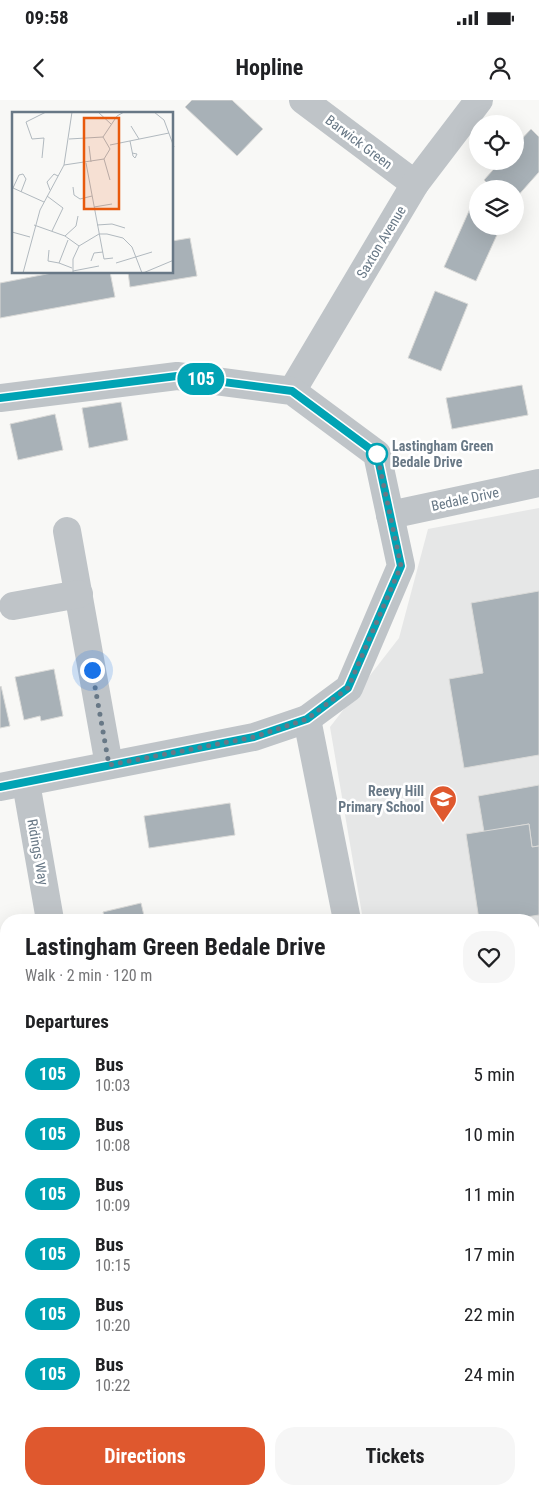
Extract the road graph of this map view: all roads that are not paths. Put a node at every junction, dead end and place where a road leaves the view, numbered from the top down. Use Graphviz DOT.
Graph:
graph roads {
  1 [pos="303,100"];
  2 [pos="479,100"];
  3 [pos="415,184"];
  4 [pos="292,391"];
  5 [pos="0,398"];
  6 [pos="539,483"];
  7 [pos="390,515"];
  8 [pos="67,531"];
  9 [pos="79,594"];
  10 [pos="13,606"];
  11 [pos="307,719"];
  12 [pos="109,765"];
  13 [pos="13,785"];
  14 [pos="48,914"];
  15 [pos="346,914"];
  1 -- 3 [label="street, Barwick Green"];
  2 -- 3 [label="street, Saxton Avenue"];
  3 -- 4 [label="street, Saxton Avenue"];
  4 -- 5 [label="street"];
  4 -- 7 [label="street"];
  6 -- 7 [label="street, Bedale Drive"];
  7 -- 11 [label="street"];
  8 -- 9 [label="street"];
  9 -- 10 [label="street"];
  9 -- 12 [label="street"];
  11 -- 12 [label="street"];
  11 -- 15 [label="street"];
  12 -- 13 [label="street"];
  13 -- 14 [label="street, Ridings Way"];
}
